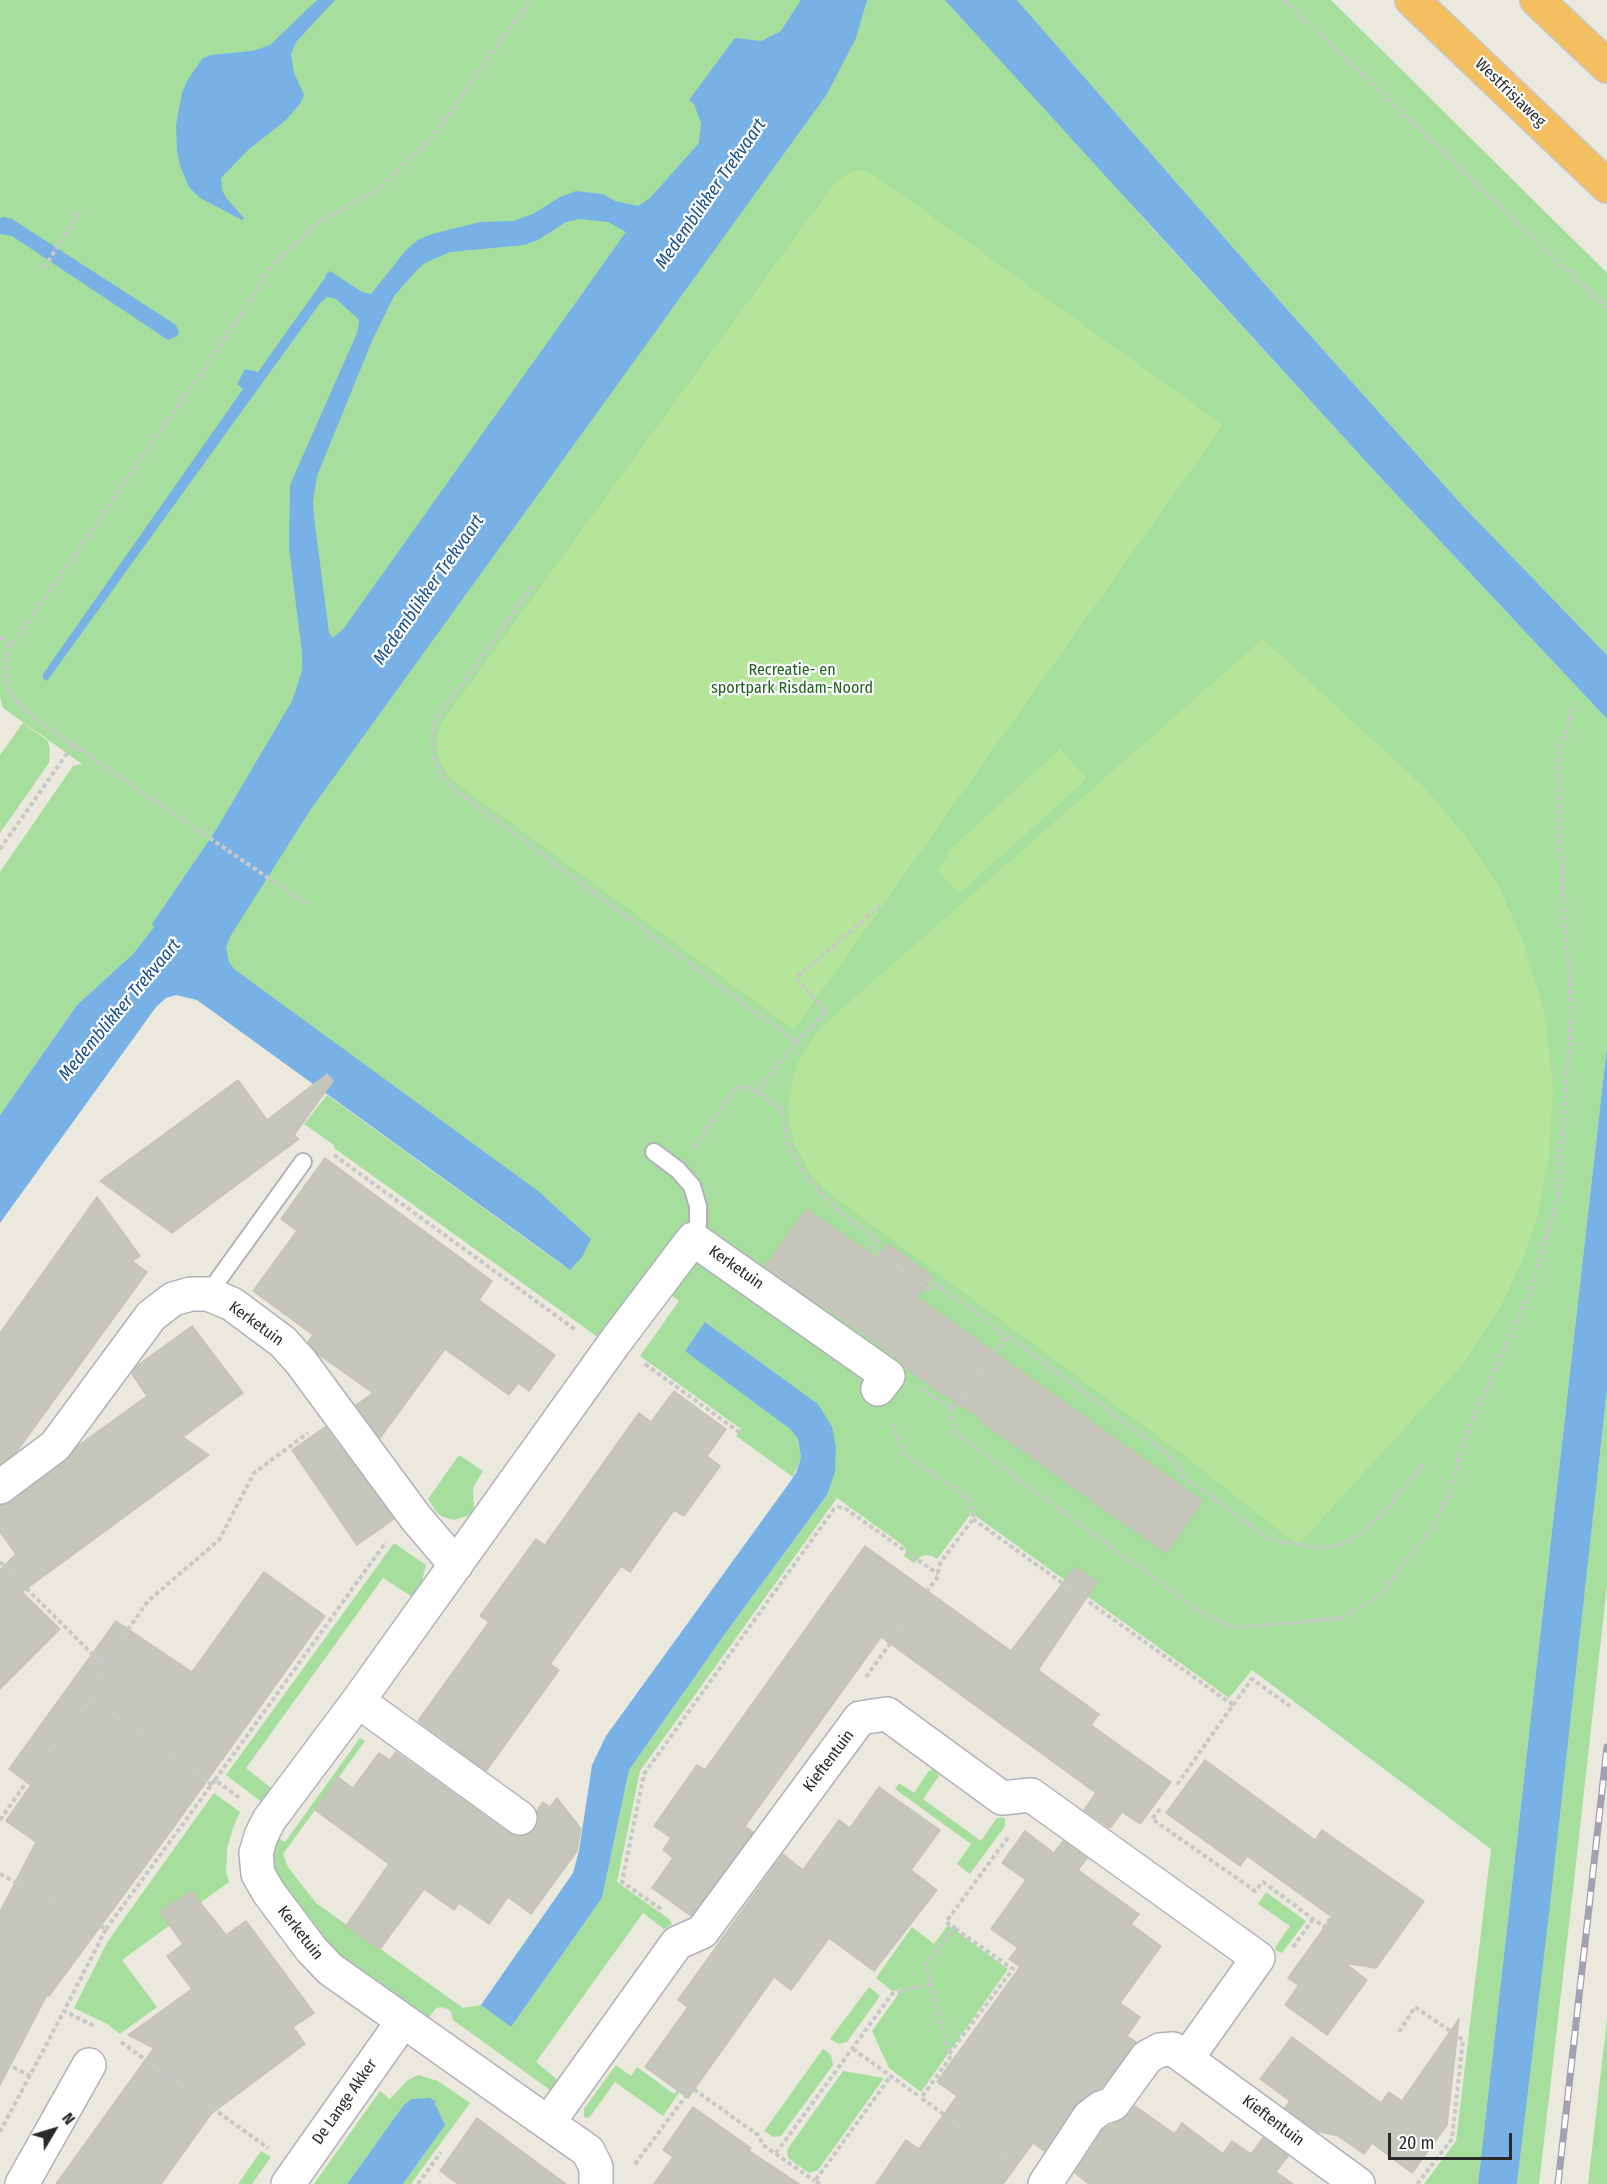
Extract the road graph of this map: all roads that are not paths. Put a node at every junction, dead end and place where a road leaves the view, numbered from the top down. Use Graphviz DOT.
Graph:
graph roads {
  1 [pos="1412,0"];
  2 [pos="1537,0"];
  3 [pos="1607,66"];
  4 [pos="1607,186"];
  5 [pos="654,1152"];
  6 [pos="303,1162"];
  7 [pos="693,1239"];
  8 [pos="208,1294"];
  9 [pos="883,1382"];
  10 [pos="0,1487"];
  11 [pos="456,1565"];
  12 [pos="358,1701"];
  13 [pos="520,1818"];
  14 [pos="403,2021"];
  15 [pos="1188,2058"];
  16 [pos="89,2066"];
  17 [pos="548,2123"];
  18 [pos="596,2176"];
  19 [pos="293,2177"];
  20 [pos="22,2184"];
  21 [pos="1045,2184"];
  22 [pos="1358,2184"];
  1 -- 4 [label="highway, Westfrisiaweg"];
  2 -- 3 [label="highway"];
  5 -- 7 [label="lane"];
  6 -- 8 [label="lane"];
  7 -- 9 [label="street, Kerketuin"];
  7 -- 11 [label="street, Kerketuin"];
  8 -- 10 [label="street, Kerketuin"];
  8 -- 11 [label="street, Kerketuin"];
  11 -- 12 [label="street, Kerketuin"];
  12 -- 13 [label="street"];
  12 -- 14 [label="street, Kerketuin"];
  14 -- 17 [label="street, Kerketuin"];
  14 -- 19 [label="street, De Lange Akker"];
  15 -- 17 [label="street, Kieftentuin"];
  15 -- 21 [label="street, Kieftentuin"];
  15 -- 22 [label="street, Kieftentuin"];
  16 -- 20 [label="street"];
  17 -- 18 [label="street"];
}
